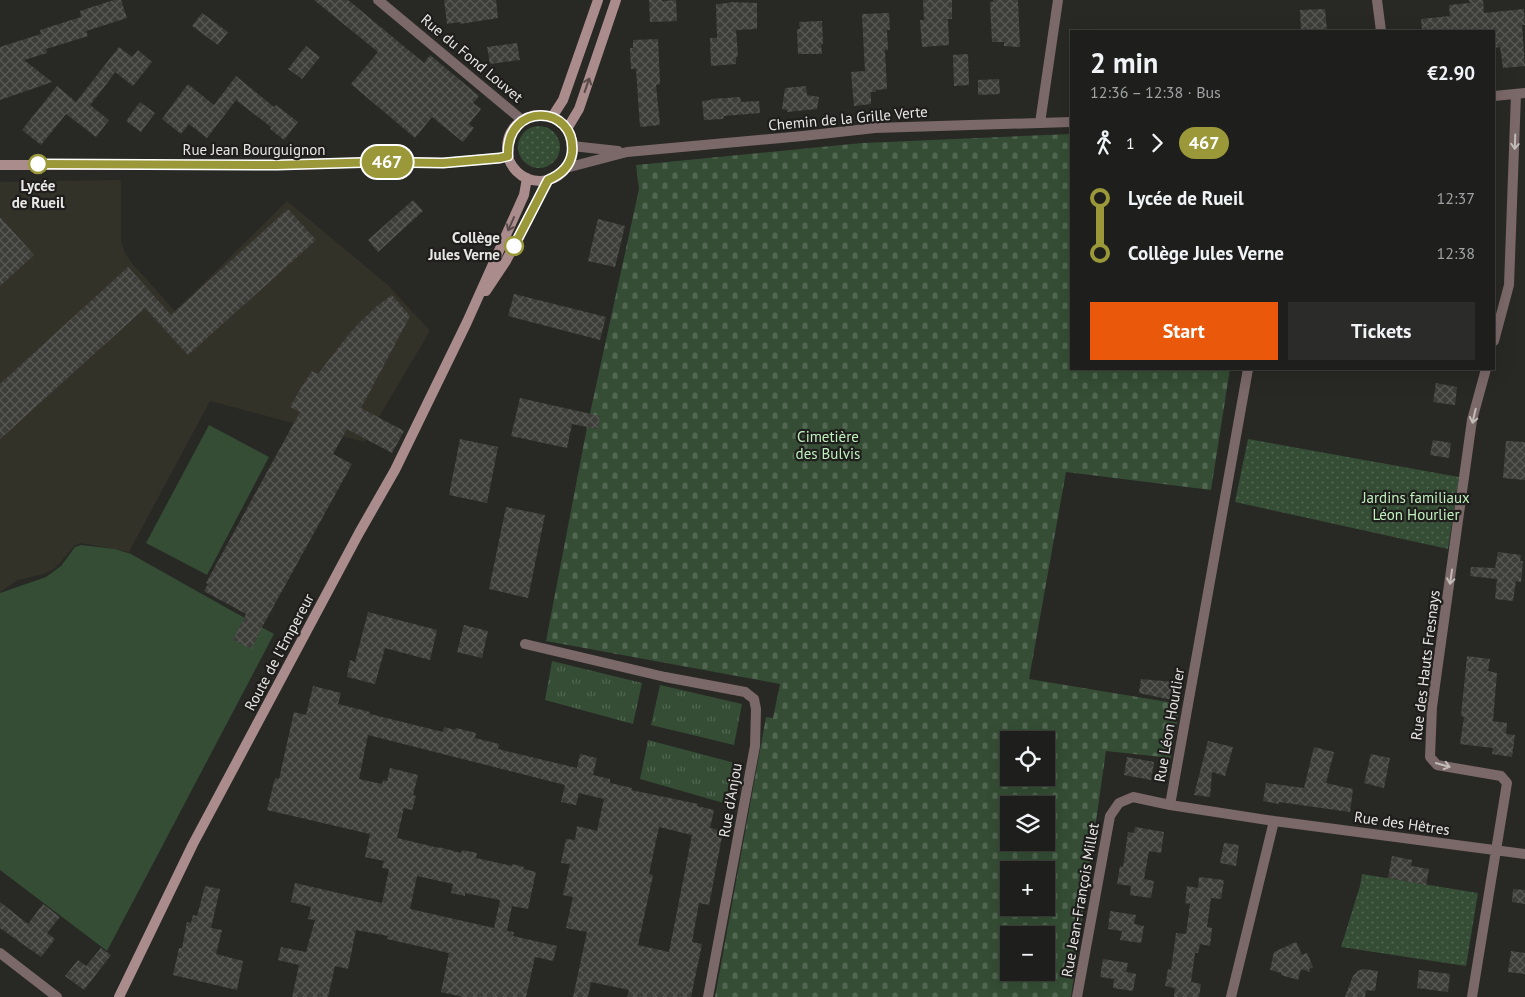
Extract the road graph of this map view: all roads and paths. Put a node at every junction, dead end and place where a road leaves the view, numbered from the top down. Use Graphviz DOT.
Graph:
graph roads {
  1 [pos="378,0"];
  2 [pos="598,0"];
  3 [pos="616,0"];
  4 [pos="1058,0"];
  5 [pos="1377,0"];
  6 [pos="1380,30"];
  7 [pos="1521,93"];
  8 [pos="1495,96"];
  9 [pos="552,116"];
  10 [pos="522,120"];
  11 [pos="1070,122"];
  12 [pos="1040,123"];
  13 [pos="567,129"];
  14 [pos="572,146"];
  15 [pos="627,152"];
  16 [pos="508,156"];
  17 [pos="0,165"];
  18 [pos="566,168"];
  19 [pos="526,178"];
  20 [pos="548,180"];
  21 [pos="467,322"];
  22 [pos="1495,337"];
  23 [pos="1248,370"];
  24 [pos="1486,370"];
  25 [pos="525,644"];
  26 [pos="1170,805"];
  27 [pos="1274,821"];
  28 [pos="1495,851"];
  29 [pos="1525,854"];
  30 [pos="0,953"];
  31 [pos="57,997"];
  32 [pos="119,997"];
  33 [pos="708,997"];
  34 [pos="1077,997"];
  35 [pos="1231,997"];
  36 [pos="1472,997"];
  1 -- 10 [label="street, Rue du Fond Louvet"];
  2 -- 9 [label="main road"];
  13 -- 3 [label="main road, one-way"];
  4 -- 12 [label="street"];
  5 -- 6 [label="street"];
  7 -- 8 [label="street"];
  7 -- 22 [label="street, one-way"];
  9 -- 10 [label="main road"];
  9 -- 13 [label="main road"];
  10 -- 16 [label="main road"];
  11 -- 12 [label="street, Chemin de la Grille Verte"];
  12 -- 15 [label="street, Chemin de la Grille Verte"];
  13 -- 14 [label="main road"];
  14 -- 15 [label="street, Chemin de la Grille Verte"];
  14 -- 18 [label="main road"];
  15 -- 18 [label="street, Chemin de la Grille Verte"];
  16 -- 17 [label="main road, Rue Jean Bourguignon"];
  16 -- 19 [label="main road"];
  18 -- 20 [label="main road"];
  19 -- 20 [label="main road"];
  19 -- 21 [label="main road, Route de l'Empereur, one-way"];
  20 -- 21 [label="main road, Route de l'Empereur"];
  21 -- 32 [label="main road, Route de l'Empereur"];
  23 -- 26 [label="street, Rue Léon Hourlier"];
  24 -- 28 [label="street, Rue des Hauts Fresnays, one-way"];
  25 -- 33 [label="street, Rue d'Anjou"];
  26 -- 27 [label="street, Rue Léon Hourlier"];
  26 -- 34 [label="street, Rue Jean-François Millet"];
  27 -- 28 [label="street, Rue des Hêtres"];
  27 -- 35 [label="street"];
  28 -- 29 [label="street, Rue des Hêtres"];
  28 -- 36 [label="street, Rue des Hauts Fresnays"];
  30 -- 31 [label="street"];
}
